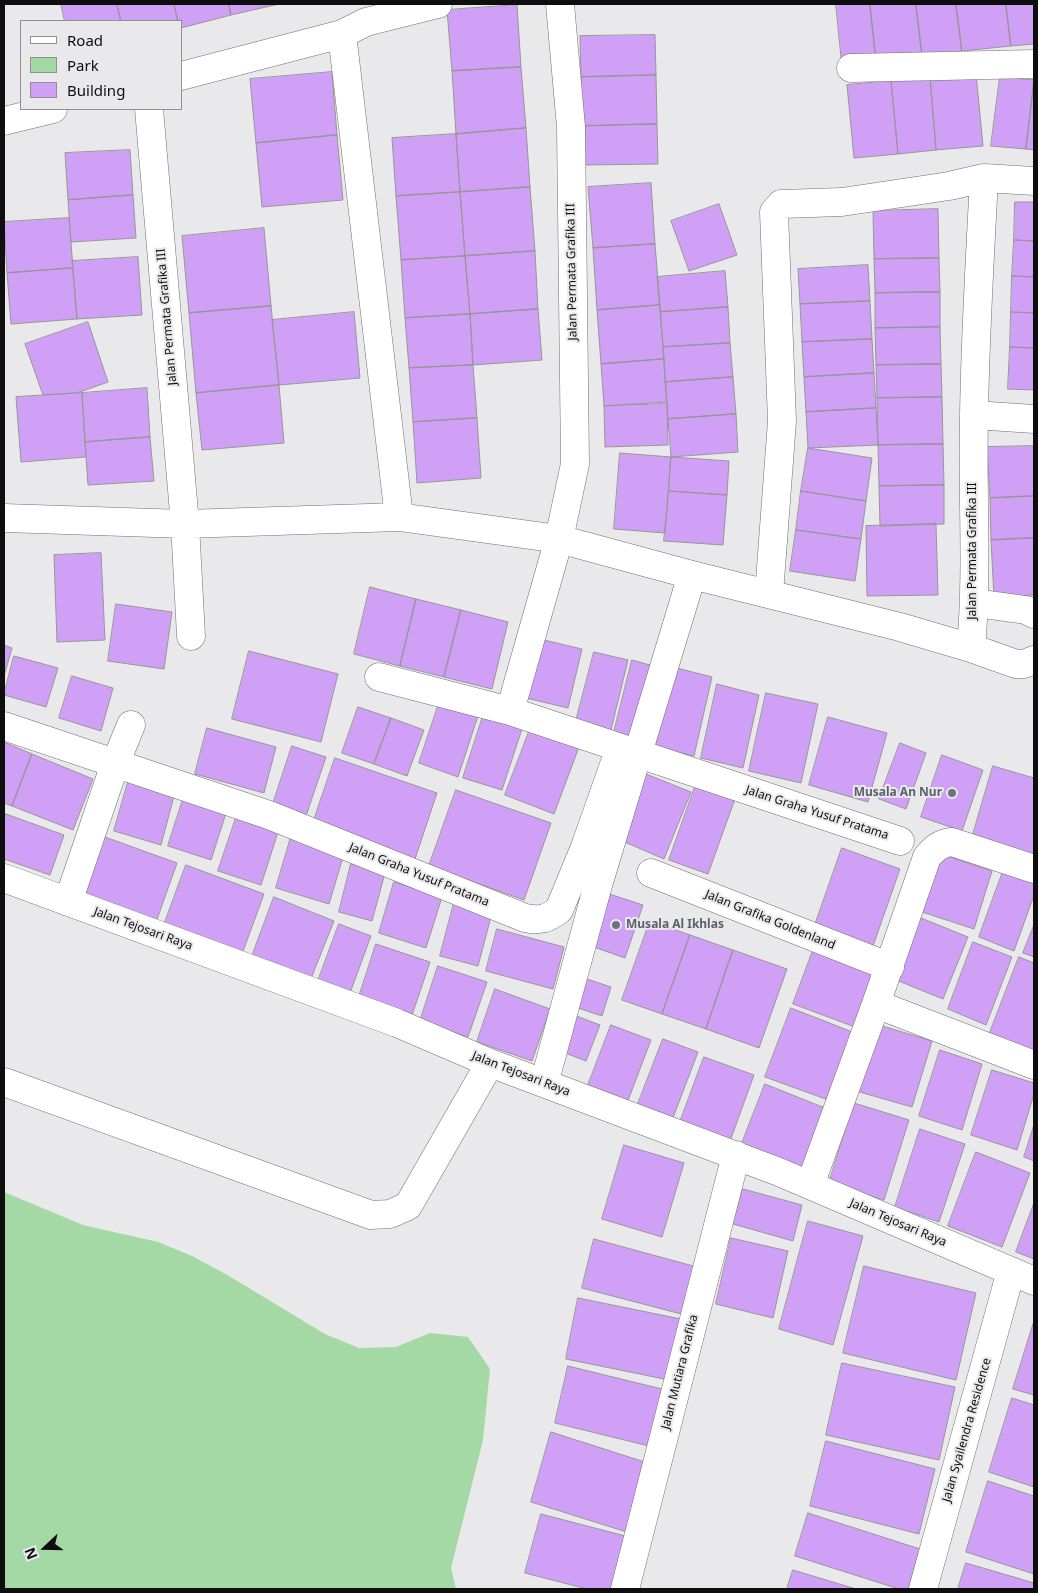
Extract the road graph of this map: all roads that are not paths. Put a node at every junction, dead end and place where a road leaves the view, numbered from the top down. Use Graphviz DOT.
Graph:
graph roads {
  1 [pos="438,4"];
  2 [pos="560,4"];
  3 [pos="342,34"];
  4 [pos="1034,64"];
  5 [pos="851,68"];
  6 [pos="182,76"];
  7 [pos="49,110"];
  8 [pos="149,110"];
  9 [pos="4,121"];
  10 [pos="984,178"];
  11 [pos="1034,181"];
  12 [pos="974,415"];
  13 [pos="1034,419"];
  14 [pos="399,517"];
  15 [pos="4,518"];
  16 [pos="185,524"];
  17 [pos="559,539"];
  18 [pos="692,575"];
  19 [pos="769,594"];
  20 [pos="975,603"];
  21 [pos="1034,614"];
  22 [pos="191,636"];
  23 [pos="971,648"];
  24 [pos="1034,660"];
  25 [pos="379,677"];
  26 [pos="510,710"];
  27 [pos="131,724"];
  28 [pos="4,726"];
  29 [pos="629,750"];
  30 [pos="115,764"];
  31 [pos="900,841"];
  32 [pos="1034,869"];
  33 [pos="651,873"];
  34 [pos="4,878"];
  35 [pos="68,902"];
  36 [pos="890,967"];
  37 [pos="876,1004"];
  38 [pos="490,1063"];
  39 [pos="1034,1064"];
  40 [pos="548,1069"];
  41 [pos="4,1082"];
  42 [pos="736,1155"];
  43 [pos="810,1185"];
  44 [pos="1023,1276"];
  45 [pos="625,1589"];
  46 [pos="923,1589"];
  1 -- 3 [label="street"];
  2 -- 17 [label="street, Jalan Permata Grafika III"];
  3 -- 6 [label="street"];
  3 -- 14 [label="street"];
  4 -- 5 [label="street"];
  7 -- 9 [label="street"];
  8 -- 16 [label="street, Jalan Permata Grafika III"];
  10 -- 11 [label="street"];
  10 -- 12 [label="street, Jalan Permata Grafika III"];
  10 -- 19 [label="street"];
  12 -- 13 [label="street"];
  12 -- 20 [label="street, Jalan Permata Grafika III"];
  14 -- 16 [label="street"];
  14 -- 17 [label="street"];
  15 -- 16 [label="street"];
  16 -- 22 [label="street, Jalan Permata Grafika III"];
  17 -- 18 [label="street"];
  17 -- 26 [label="street, Jalan Permata Grafika III"];
  18 -- 19 [label="street"];
  18 -- 29 [label="street"];
  19 -- 23 [label="street"];
  20 -- 21 [label="street"];
  20 -- 23 [label="street, Jalan Permata Grafika III"];
  23 -- 24 [label="street"];
  25 -- 26 [label="street, Jalan Graha Yusuf Pratama"];
  26 -- 29 [label="street, Jalan Graha Yusuf Pratama"];
  27 -- 30 [label="street"];
  28 -- 30 [label="street, Jalan Graha Yusuf Pratama"];
  29 -- 30 [label="street, Jalan Graha Yusuf Pratama"];
  29 -- 31 [label="street, Jalan Graha Yusuf Pratama"];
  29 -- 40 [label="street"];
  30 -- 35 [label="street"];
  32 -- 36 [label="street"];
  33 -- 36 [label="street, Jalan Grafika Goldenland"];
  34 -- 35 [label="street, Jalan Tejosari Raya"];
  35 -- 38 [label="street, Jalan Tejosari Raya"];
  36 -- 37 [label="street"];
  37 -- 39 [label="street"];
  37 -- 43 [label="street"];
  38 -- 41 [label="street"];
  38 -- 42 [label="street, Jalan Tejosari Raya"];
  42 -- 43 [label="street, Jalan Tejosari Raya"];
  42 -- 45 [label="street, Jalan Mutiara Grafika"];
  43 -- 44 [label="street, Jalan Tejosari Raya"];
  44 -- 46 [label="street, Jalan Syailendra Residence"];
}
